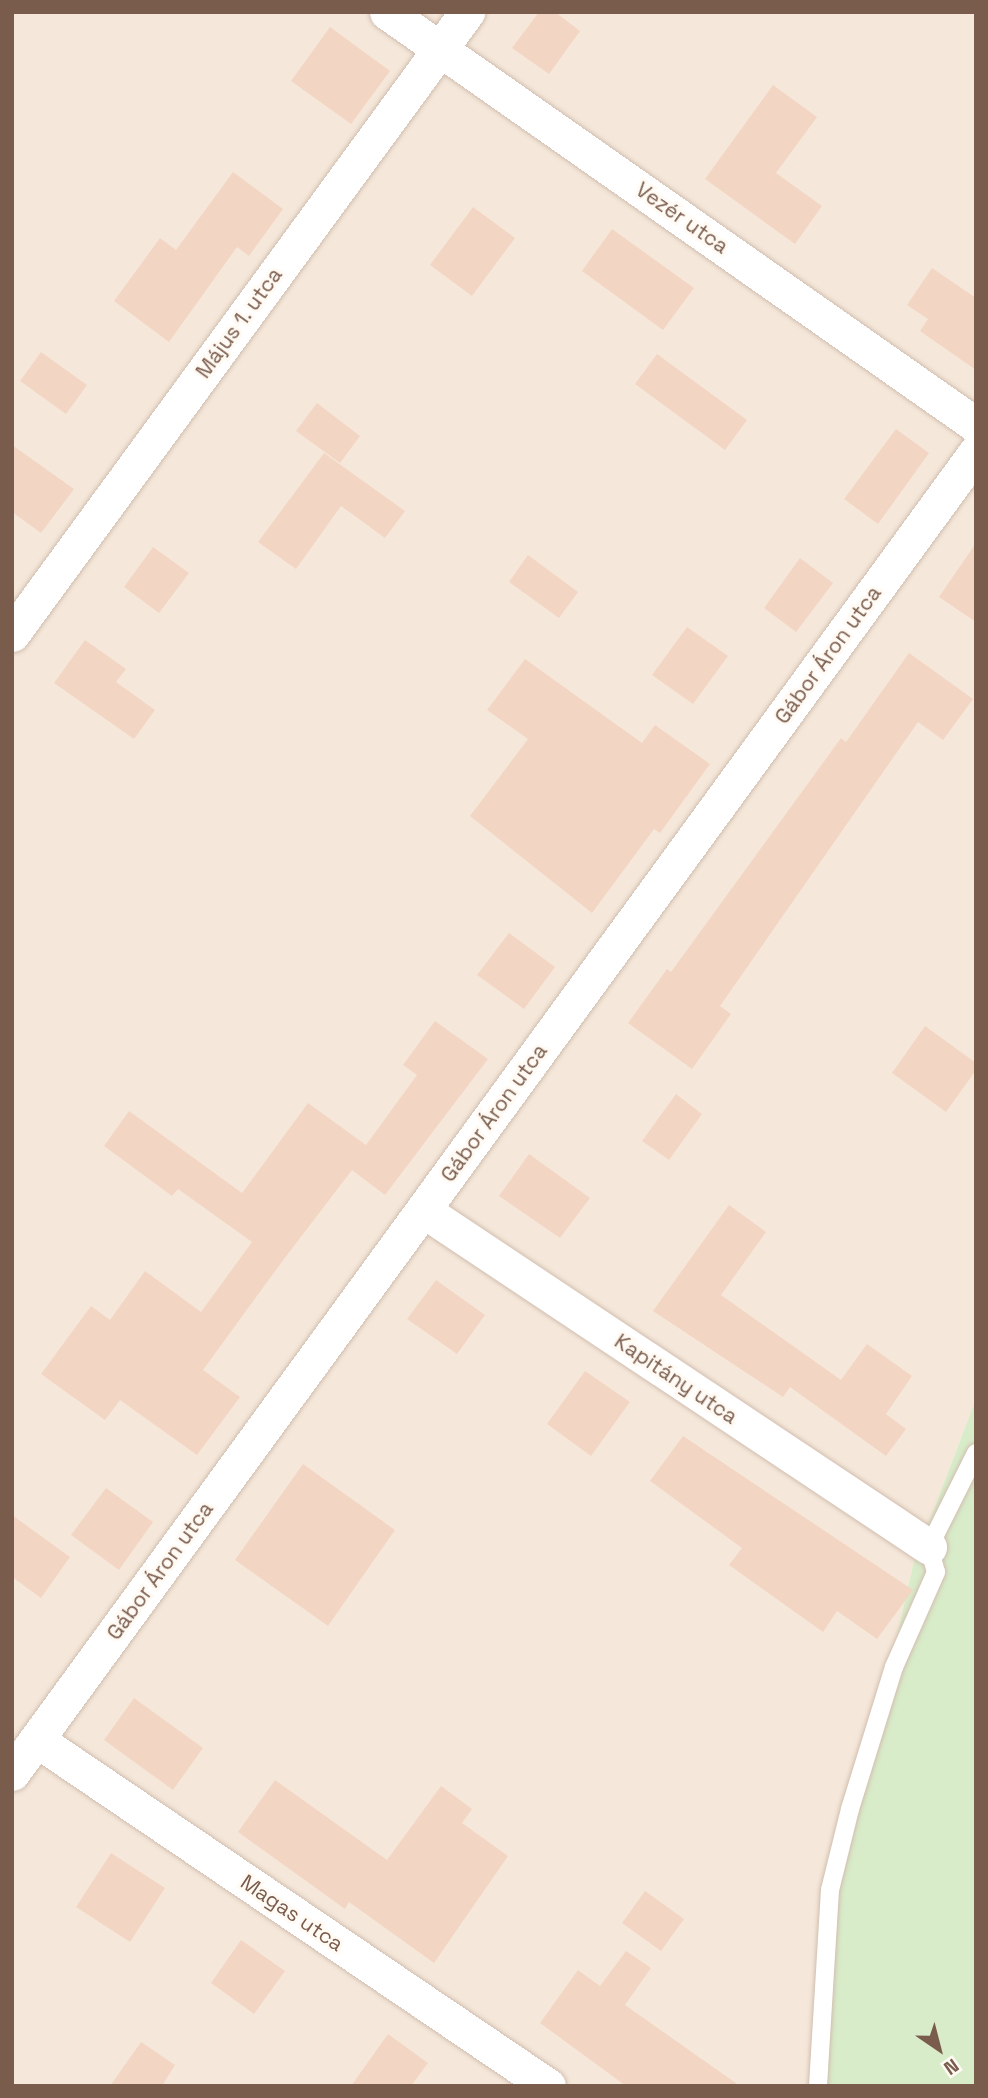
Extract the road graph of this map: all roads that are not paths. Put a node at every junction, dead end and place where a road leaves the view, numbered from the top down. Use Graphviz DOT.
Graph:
graph roads {
  1 [pos="387,12"];
  2 [pos="467,12"];
  3 [pos="440,49"];
  4 [pos="976,425"];
  5 [pos="976,452"];
  6 [pos="12,634"];
  7 [pos="423,1210"];
  8 [pos="976,1453"];
  9 [pos="929,1547"];
  10 [pos="37,1740"];
  11 [pos="12,1773"];
  12 [pos="548,2086"];
  13 [pos="818,2086"];
  1 -- 3 [label="street, Vezér utca"];
  2 -- 3 [label="street, Május 1. utca"];
  3 -- 4 [label="street, Vezér utca"];
  3 -- 6 [label="street, Május 1. utca"];
  5 -- 7 [label="street, Gábor Áron utca"];
  7 -- 9 [label="street, Kapitány utca"];
  7 -- 10 [label="street, Gábor Áron utca"];
  8 -- 9 [label="lane"];
  9 -- 13 [label="lane"];
  10 -- 11 [label="street, Gábor Áron utca"];
  10 -- 12 [label="street, Magas utca"];
}
